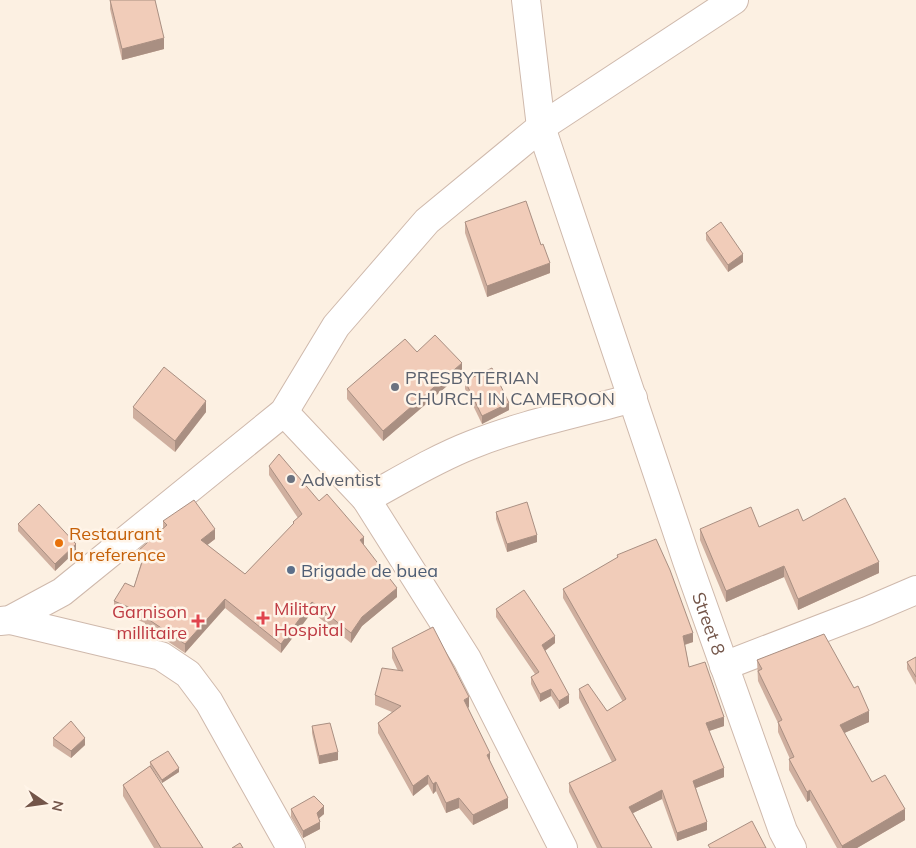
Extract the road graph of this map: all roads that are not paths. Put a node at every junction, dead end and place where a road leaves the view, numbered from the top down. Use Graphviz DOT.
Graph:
graph roads {
  1 [pos="526,0"];
  2 [pos="734,0"];
  3 [pos="541,127"];
  4 [pos="633,398"];
  5 [pos="284,412"];
  6 [pos="366,499"];
  7 [pos="916,590"];
  8 [pos="5,620"];
  9 [pos="724,666"];
  10 [pos="292,848"];
  11 [pos="563,848"];
  12 [pos="792,848"];
  1 -- 3 [label="street, Street 8"];
  2 -- 3 [label="street"];
  3 -- 4 [label="street, Street 8"];
  3 -- 5 [label="street"];
  4 -- 6 [label="street"];
  4 -- 9 [label="street, Street 8"];
  5 -- 6 [label="street"];
  5 -- 8 [label="street"];
  6 -- 11 [label="street"];
  7 -- 9 [label="street"];
  8 -- 10 [label="street"];
  9 -- 12 [label="street, Street 8"];
}
